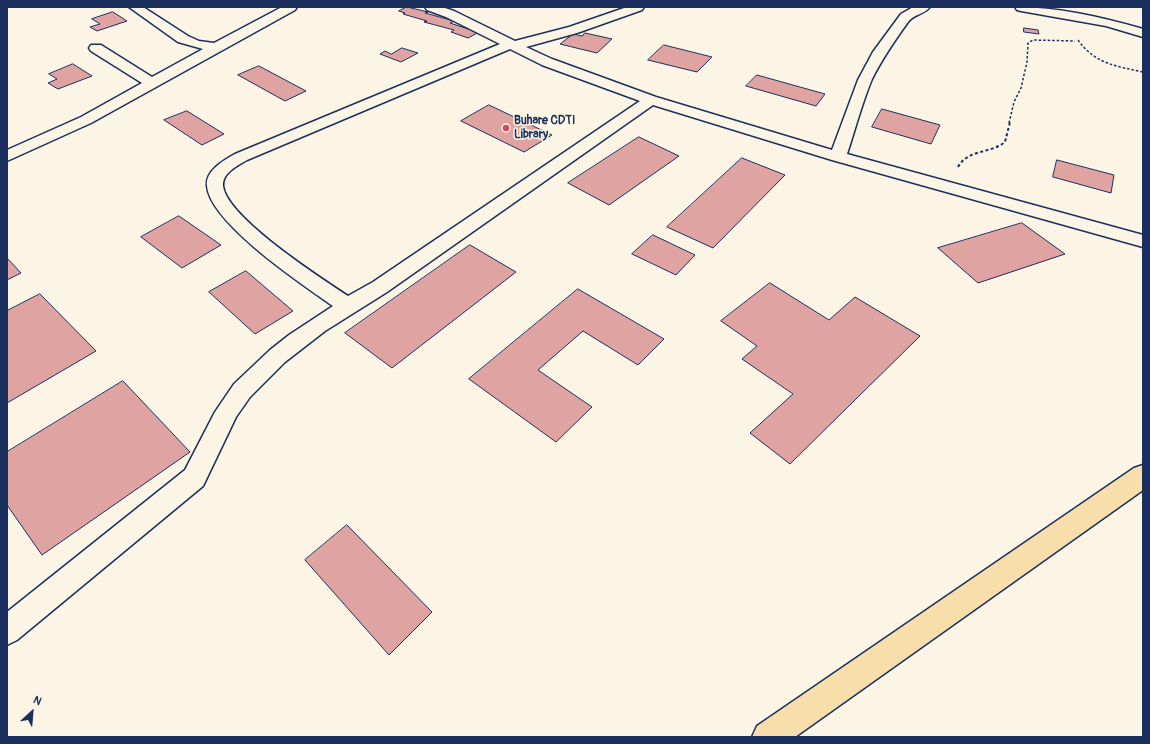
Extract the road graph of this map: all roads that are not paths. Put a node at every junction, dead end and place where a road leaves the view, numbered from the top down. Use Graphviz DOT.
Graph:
graph roads {
  1 [pos="135,7"];
  2 [pos="291,7"];
  3 [pos="431,7"];
  4 [pos="638,7"];
  5 [pos="924,7"];
  6 [pos="1021,7"];
  7 [pos="1143,33"];
  8 [pos="511,45"];
  9 [pos="216,47"];
  10 [pos="96,48"];
  11 [pos="152,83"];
  12 [pos="651,100"];
  13 [pos="7,156"];
  14 [pos="838,157"];
  15 [pos="1143,241"];
  16 [pos="348,306"];
  17 [pos="1143,476"];
  18 [pos="7,630"];
  19 [pos="768,737"];
  1 -- 9 [label="street"];
  2 -- 9 [label="street"];
  3 -- 8 [label="street"];
  4 -- 8 [label="street"];
  5 -- 14 [label="street"];
  6 -- 7 [label="street"];
  8 -- 12 [label="street"];
  8 -- 16 [label="street"];
  9 -- 11 [label="street"];
  10 -- 11 [label="street"];
  11 -- 13 [label="street"];
  12 -- 14 [label="street"];
  12 -- 16 [label="street"];
  14 -- 15 [label="street"];
  16 -- 18 [label="street"];
  17 -- 19 [label="main road"];
}
